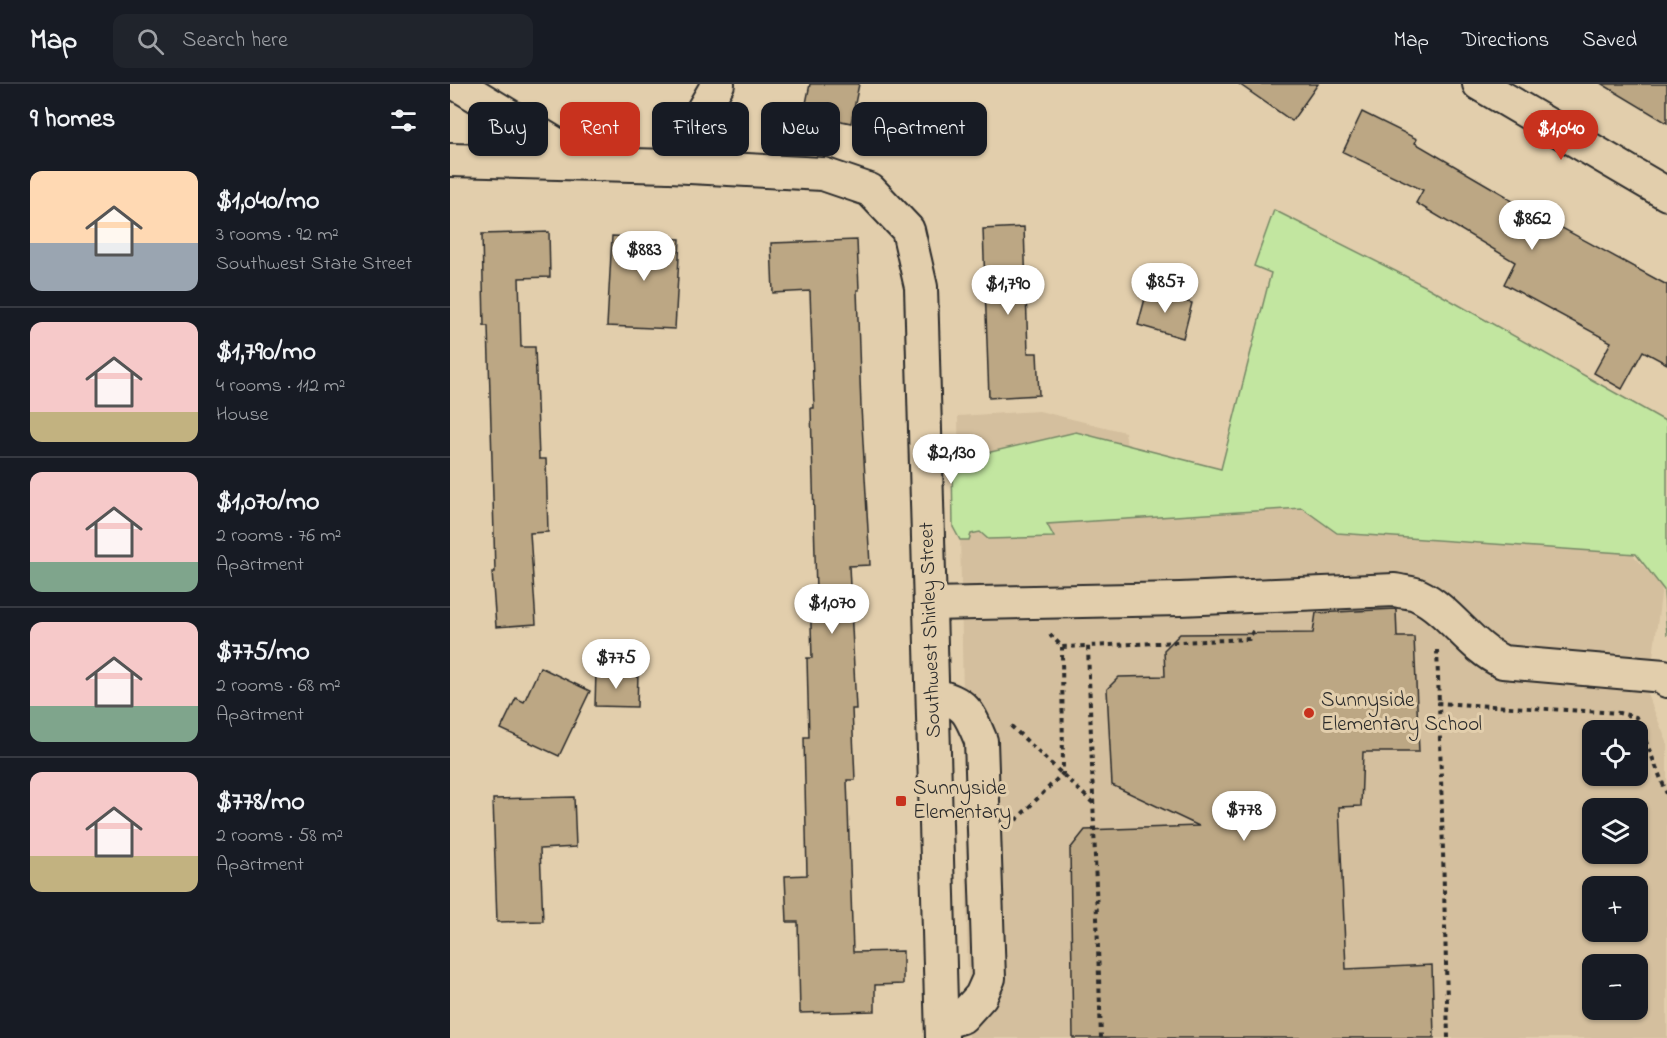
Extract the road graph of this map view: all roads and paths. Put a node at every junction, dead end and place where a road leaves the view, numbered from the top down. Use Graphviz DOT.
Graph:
graph roads {
  1 [pos="457,84"];
  2 [pos="718,84"];
  3 [pos="1479,84"];
  4 [pos="450,159"];
  5 [pos="588,163"];
  6 [pos="670,165"];
  7 [pos="1667,194"];
  8 [pos="930,604"];
  9 [pos="1259,621"];
  10 [pos="1048,632"];
  11 [pos="1437,644"];
  12 [pos="1088,646"];
  13 [pos="1062,647"];
  14 [pos="1667,681"];
  15 [pos="933,694"];
  16 [pos="1439,703"];
  17 [pos="1006,722"];
  18 [pos="1063,773"];
  19 [pos="1667,794"];
  20 [pos="1094,804"];
  21 [pos="1013,823"];
  22 [pos="942,1031"];
  23 [pos="1101,1038"];
  24 [pos="1448,1038"];
  1 -- 5 [label="street"];
  2 -- 6 [label="street"];
  3 -- 7 [label="street"];
  4 -- 5 [label="street, Southwest Shirley Street"];
  5 -- 6 [label="street, Southwest Shirley Street"];
  6 -- 8 [label="street, Southwest Shirley Street"];
  8 -- 14 [label="street"];
  8 -- 15 [label="street, Southwest Shirley Street"];
  9 -- 12 [label="path"];
  10 -- 13 [label="path"];
  11 -- 16 [label="path"];
  12 -- 13 [label="path"];
  12 -- 20 [label="path"];
  13 -- 18 [label="path"];
  15 -- 22 [label="street, Southwest Shirley Street"];
  15 -- 22 [label="street"];
  16 -- 19 [label="path"];
  16 -- 24 [label="path"];
  17 -- 18 [label="path"];
  18 -- 20 [label="path"];
  18 -- 21 [label="path"];
  20 -- 23 [label="path"];
}
